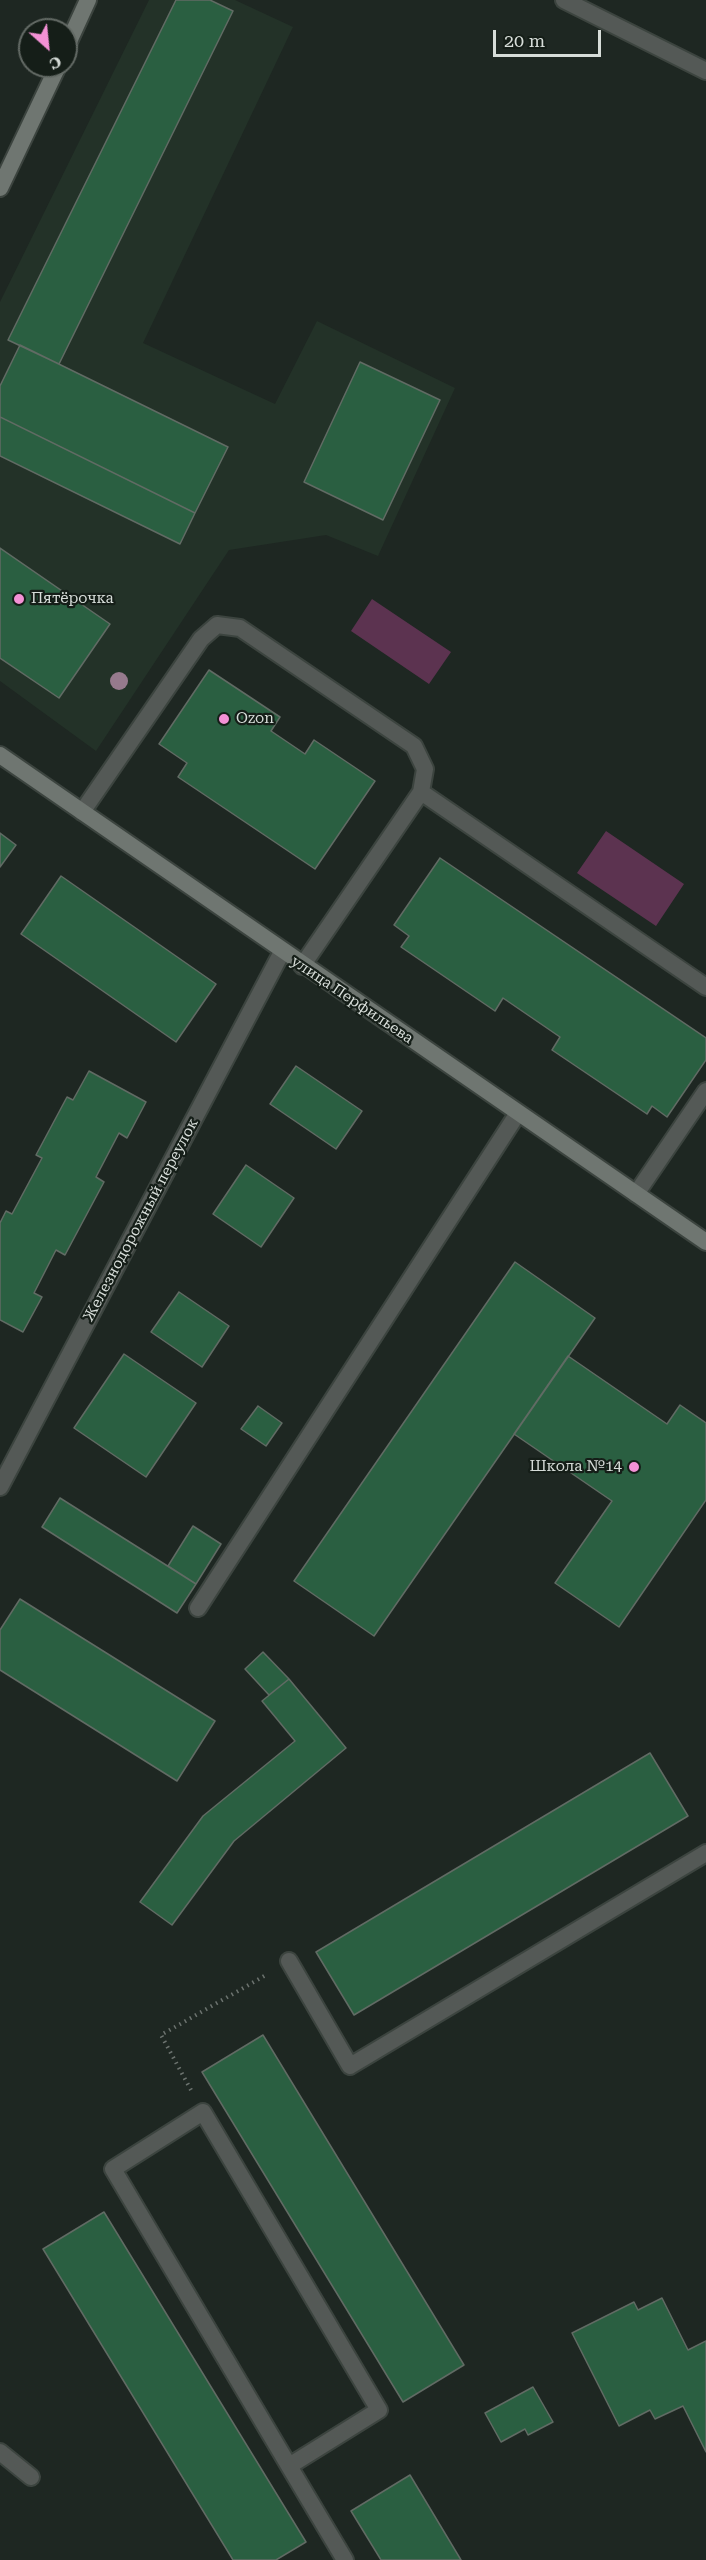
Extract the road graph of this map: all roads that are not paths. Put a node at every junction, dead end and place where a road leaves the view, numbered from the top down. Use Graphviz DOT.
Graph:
graph roads {
  1 [pos="88,0"];
  2 [pos="564,0"];
  3 [pos="78,22"];
  4 [pos="706,71"];
  5 [pos="52,78"];
  6 [pos="5,167"];
  7 [pos="0,188"];
  8 [pos="0,755"];
  9 [pos="421,792"];
  10 [pos="82,812"];
  11 [pos="282,952"];
  12 [pos="302,966"];
  13 [pos="706,987"];
  14 [pos="706,1091"];
  15 [pos="518,1113"];
  16 [pos="636,1194"];
  17 [pos="706,1242"];
  18 [pos="0,1488"];
  19 [pos="198,1608"];
  20 [pos="706,1853"];
  21 [pos="289,1961"];
  22 [pos="0,2452"];
  23 [pos="289,2466"];
  24 [pos="31,2477"];
  25 [pos="345,2560"];
  1 -- 3 [label="main road"];
  2 -- 4 [label="street"];
  5 -- 6 [label="main road"];
  6 -- 7 [label="main road"];
  8 -- 10 [label="main road, улица Перфильева"];
  9 -- 10 [label="street"];
  9 -- 12 [label="street"];
  9 -- 13 [label="street"];
  10 -- 11 [label="main road, улица Перфильева"];
  11 -- 12 [label="main road, улица Перфильева"];
  11 -- 18 [label="street, Железнодорожный переулок"];
  12 -- 15 [label="main road, улица Перфильева"];
  14 -- 16 [label="street"];
  15 -- 16 [label="main road, улица Перфильева"];
  15 -- 19 [label="street"];
  16 -- 17 [label="main road, улица Перфильева"];
  20 -- 21 [label="street"];
  22 -- 24 [label="street"];
  23 -- 23 [label="street"];
  23 -- 25 [label="street"];
}
